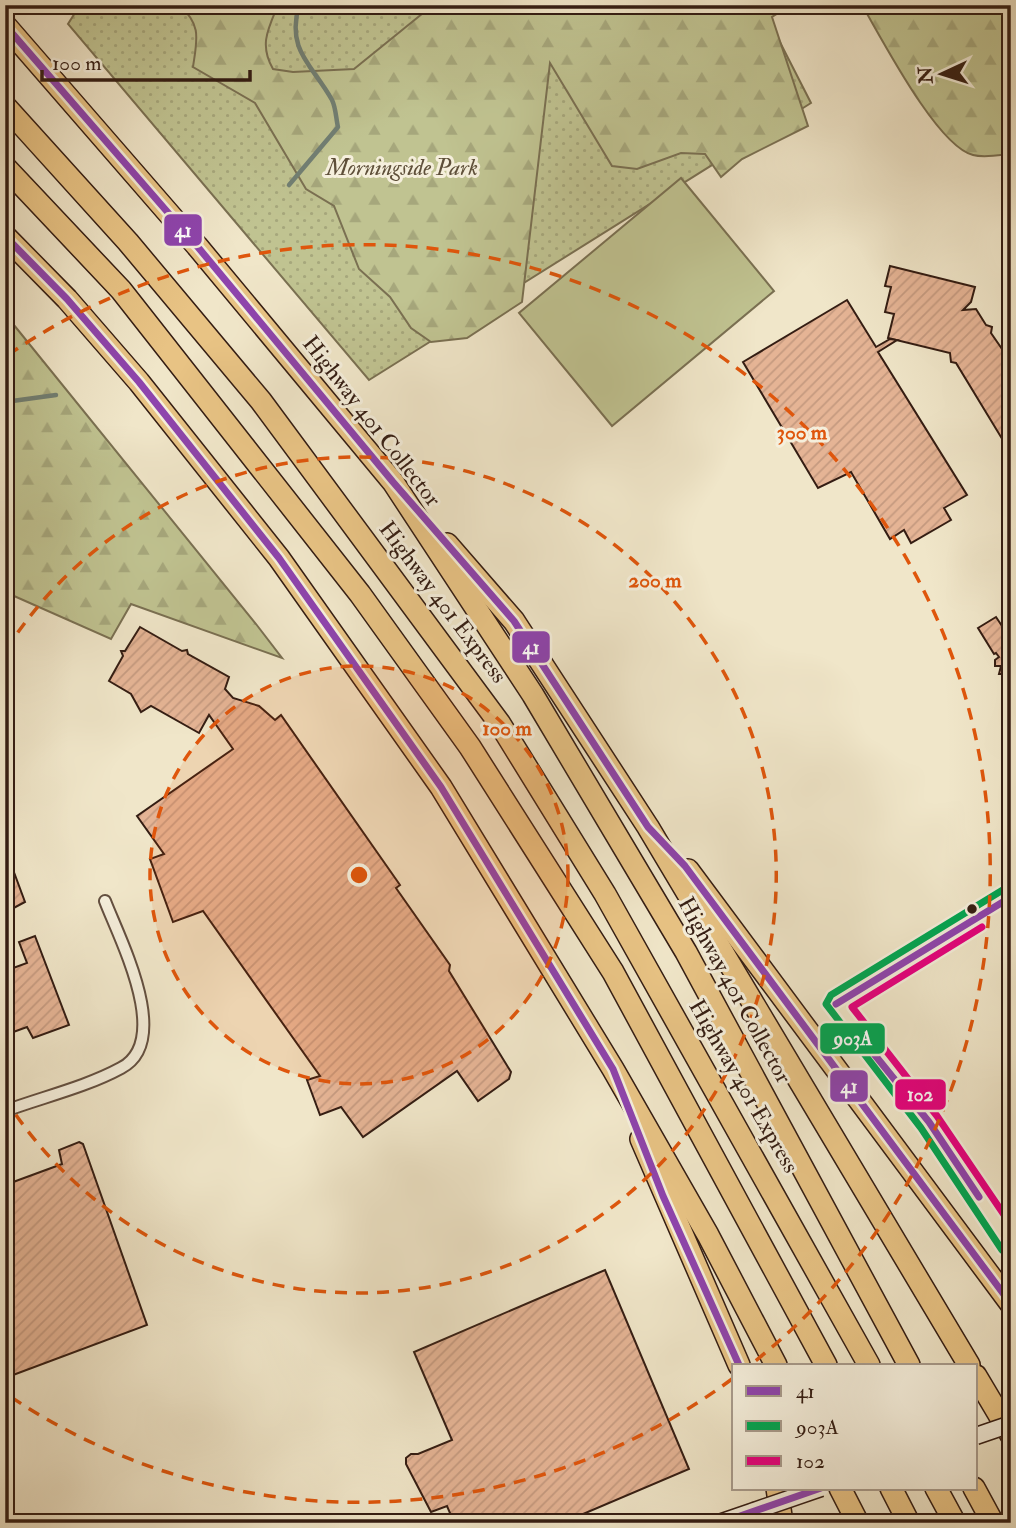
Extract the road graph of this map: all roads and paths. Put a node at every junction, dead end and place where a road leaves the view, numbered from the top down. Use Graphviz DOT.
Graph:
graph roads {
  1 [pos="5,25"];
  2 [pos="5,106"];
  3 [pos="5,167"];
  4 [pos="5,236"];
  5 [pos="393,482"];
  6 [pos="649,827"];
  7 [pos="105,901"];
  8 [pos="613,1069"];
  9 [pos="5,1111"];
  10 [pos="1011,1304"];
  11 [pos="739,1364"];
  12 [pos="775,1364"];
  13 [pos="824,1364"];
  14 [pos="868,1364"];
  15 [pos="908,1364"];
  16 [pos="968,1364"];
  17 [pos="978,1379"];
  18 [pos="1011,1424"];
  19 [pos="978,1435"];
  20 [pos="1011,1435"];
  21 [pos="777,1490"];
  22 [pos="815,1490"];
  23 [pos="841,1490"];
  24 [pos="892,1490"];
  25 [pos="937,1490"];
  26 [pos="975,1490"];
  27 [pos="719,1523"];
  28 [pos="782,1523"];
  29 [pos="858,1523"];
  30 [pos="909,1523"];
  31 [pos="955,1523"];
  32 [pos="993,1523"];
  1 -- 5 [label="highway, Highway 401 Collector"];
  2 -- 14 [label="highway, Highway 401 Express"];
  3 -- 13 [label="highway"];
  4 -- 8 [label="highway"];
  5 -- 6 [label="highway"];
  5 -- 15 [label="highway, Highway 401 Collector"];
  6 -- 10 [label="highway"];
  6 -- 16 [label="highway"];
  7 -- 9 [label="street"];
  8 -- 11 [label="highway"];
  8 -- 12 [label="highway"];
  17 -- 20 [label="highway"];
  18 -- 19 [label="main road, bridge"];
  21 -- 28 [label="highway"];
  22 -- 27 [label="main road, bridge"];
  23 -- 29 [label="highway"];
  24 -- 30 [label="highway"];
  25 -- 31 [label="highway"];
  26 -- 32 [label="highway"];
}
